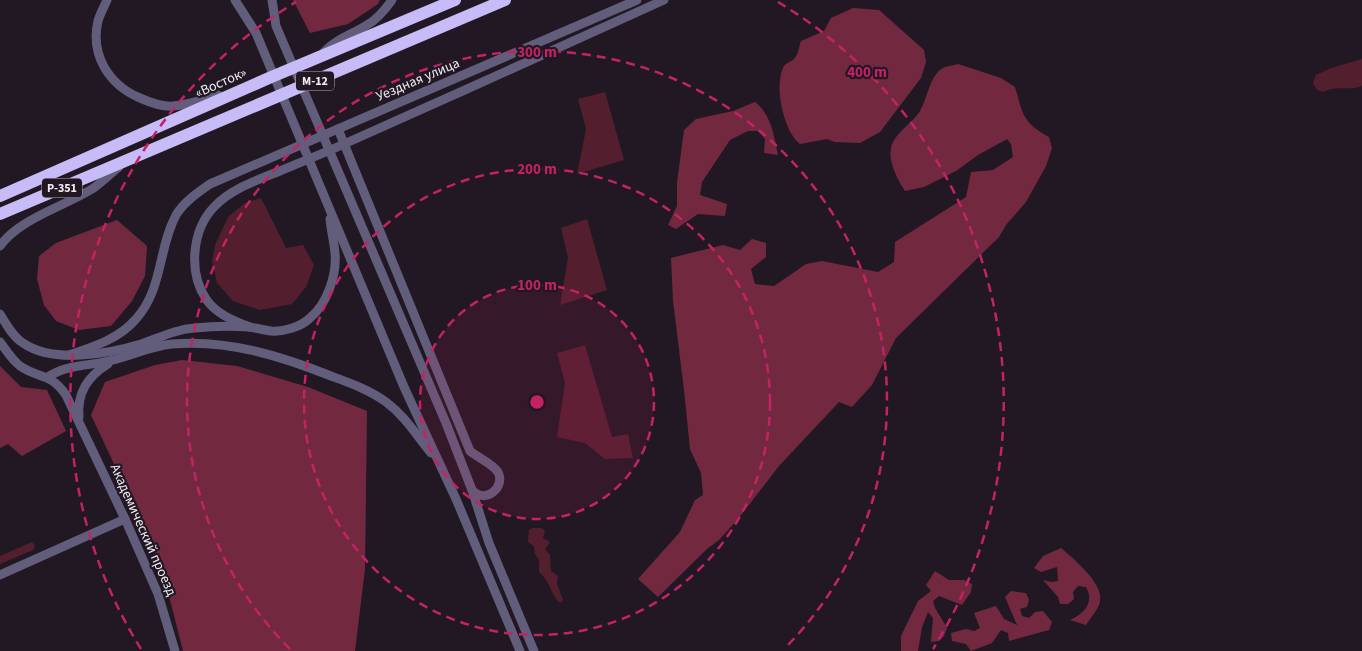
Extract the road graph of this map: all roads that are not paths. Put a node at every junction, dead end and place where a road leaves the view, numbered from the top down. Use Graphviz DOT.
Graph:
graph roads {
  1 [pos="107,0"];
  2 [pos="235,0"];
  3 [pos="272,0"];
  4 [pos="392,0"];
  5 [pos="455,0"];
  6 [pos="505,0"];
  7 [pos="637,0"];
  8 [pos="664,0"];
  9 [pos="321,56"];
  10 [pos="242,90"];
  11 [pos="338,129"];
  12 [pos="344,144"];
  13 [pos="124,162"];
  14 [pos="0,196"];
  15 [pos="329,209"];
  16 [pos="0,214"];
  17 [pos="0,246"];
  18 [pos="0,314"];
  19 [pos="250,327"];
  20 [pos="0,342"];
  21 [pos="142,344"];
  22 [pos="69,355"];
  23 [pos="116,360"];
  24 [pos="48,377"];
  25 [pos="79,422"];
  26 [pos="441,465"];
  27 [pos="472,490"];
  28 [pos="486,496"];
  29 [pos="125,519"];
  30 [pos="481,519"];
  31 [pos="0,575"];
  32 [pos="175,651"];
  33 [pos="520,651"];
  34 [pos="534,651"];
  1 -- 10 [label="street"];
  2 -- 15 [label="street"];
  3 -- 27 [label="street"];
  4 -- 9 [label="street"];
  5 -- 9 [label="highway, «Восток» / М-12"];
  6 -- 13 [label="highway, М-12"];
  7 -- 11 [label="street, Уездная улица"];
  8 -- 12 [label="street, Уездная улица"];
  9 -- 10 [label="highway, «Восток» / М-12"];
  10 -- 14 [label="highway, «Восток» / М-12"];
  11 -- 12 [label="street"];
  11 -- 22 [label="street, Уездная улица"];
  12 -- 19 [label="street, Уездная улица"];
  12 -- 28 [label="street"];
  13 -- 16 [label="highway, Р-351"];
  13 -- 17 [label="street"];
  15 -- 19 [label="street"];
  15 -- 26 [label="street"];
  18 -- 22 [label="street"];
  19 -- 21 [label="street"];
  20 -- 24 [label="street"];
  21 -- 22 [label="street"];
  21 -- 23 [label="street"];
  23 -- 24 [label="street"];
  23 -- 25 [label="street"];
  23 -- 26 [label="street"];
  24 -- 25 [label="street, Академический проезд"];
  25 -- 29 [label="street, Академический проезд"];
  26 -- 33 [label="street"];
  27 -- 28 [label="street"];
  27 -- 30 [label="street"];
  28 -- 30 [label="street"];
  29 -- 31 [label="street"];
  29 -- 32 [label="street, Академический проезд"];
  30 -- 34 [label="street"];
}
